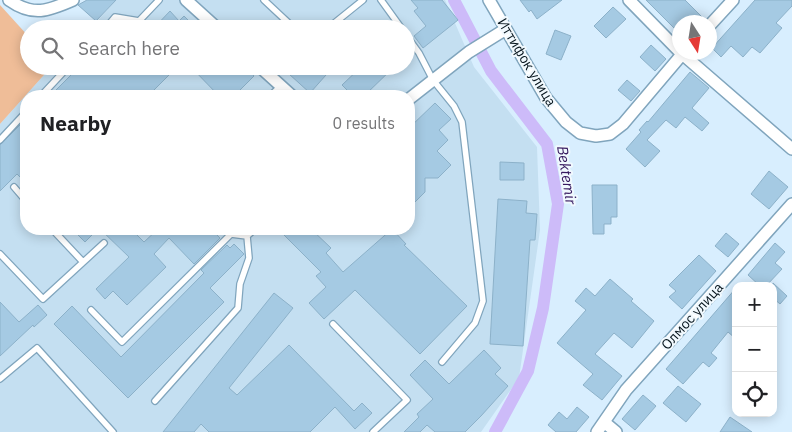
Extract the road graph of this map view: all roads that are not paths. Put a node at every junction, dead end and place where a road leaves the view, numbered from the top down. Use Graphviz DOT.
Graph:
graph roads {
  1 [pos="9,0"];
  2 [pos="73,0"];
  3 [pos="158,0"];
  4 [pos="186,0"];
  5 [pos="264,0"];
  6 [pos="363,0"];
  7 [pos="381,0"];
  8 [pos="489,0"];
  9 [pos="629,0"];
  10 [pos="733,0"];
  11 [pos="717,17"];
  12 [pos="112,20"];
  13 [pos="133,20"];
  14 [pos="140,20"];
  15 [pos="208,20"];
  16 [pos="285,20"];
  17 [pos="338,20"];
  18 [pos="395,20"];
  19 [pos="506,30"];
  20 [pos="672,44"];
  21 [pos="415,47"];
  22 [pos="675,60"];
  23 [pos="689,60"];
  24 [pos="61,75"];
  25 [pos="269,75"];
  26 [pos="433,80"];
  27 [pos="281,86"];
  28 [pos="47,90"];
  29 [pos="277,90"];
  30 [pos="285,90"];
  31 [pos="415,94"];
  32 [pos="20,118"];
  33 [pos="0,140"];
  34 [pos="792,149"];
  35 [pos="14,187"];
  36 [pos="20,194"];
  37 [pos="792,204"];
  38 [pos="58,235"];
  39 [pos="230,235"];
  40 [pos="239,235"];
  41 [pos="247,236"];
  42 [pos="104,243"];
  43 [pos="0,254"];
  44 [pos="83,262"];
  45 [pos="90,310"];
  46 [pos="333,324"];
  47 [pos="442,362"];
  48 [pos="0,379"];
  49 [pos="155,401"];
  50 [pos="604,422"];
  51 [pos="113,432"];
  52 [pos="373,432"];
  53 [pos="597,432"];
  54 [pos="616,432"];
  1 -- 2 [label="street"];
  3 -- 14 [label="lane"];
  4 -- 15 [label="street"];
  5 -- 16 [label="lane"];
  6 -- 17 [label="lane"];
  7 -- 18 [label="lane"];
  8 -- 19 [label="street, Иттифок улица"];
  9 -- 20 [label="street"];
  10 -- 11 [label="street"];
  12 -- 13 [label="lane"];
  19 -- 22 [label="street, Иттифок улица"];
  19 -- 26 [label="street"];
  21 -- 26 [label="lane"];
  23 -- 34 [label="street"];
  24 -- 28 [label="lane"];
  25 -- 27 [label="street"];
  26 -- 31 [label="street"];
  26 -- 47 [label="lane"];
  27 -- 29 [label="lane"];
  27 -- 30 [label="street"];
  32 -- 33 [label="lane"];
  35 -- 36 [label="lane"];
  37 -- 50 [label="street, Олмос улица"];
  38 -- 44 [label="lane"];
  39 -- 45 [label="lane"];
  40 -- 41 [label="lane"];
  41 -- 49 [label="lane"];
  42 -- 44 [label="lane"];
  43 -- 44 [label="lane"];
  46 -- 52 [label="lane"];
  48 -- 51 [label="lane"];
  50 -- 53 [label="street, Олмос улица"];
  50 -- 54 [label="street"];
}
